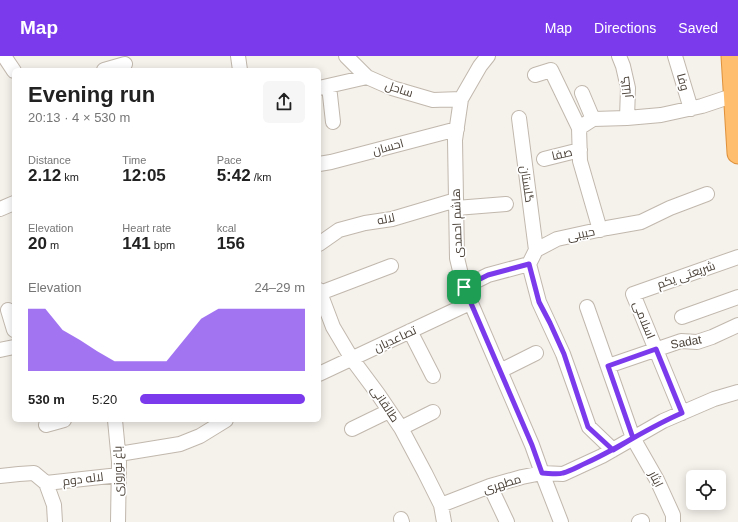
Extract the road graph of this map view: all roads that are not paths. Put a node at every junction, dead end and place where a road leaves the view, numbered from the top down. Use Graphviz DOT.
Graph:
graph roads {
  1 [pos="4,56"];
  2 [pos="238,56"];
  3 [pos="346,56"];
  4 [pos="488,56"];
  5 [pos="620,56"];
  6 [pos="675,56"];
  7 [pos="732,56"];
  8 [pos="125,64"];
  9 [pos="12,68"];
  10 [pos="111,68"];
  11 [pos="240,68"];
  12 [pos="535,75"];
  13 [pos="367,77"];
  14 [pos="324,87"];
  15 [pos="582,93"];
  16 [pos="735,95"];
  17 [pos="461,99"];
  18 [pos="690,109"];
  19 [pos="519,118"];
  20 [pos="627,118"];
  21 [pos="593,119"];
  22 [pos="333,122"];
  23 [pos="579,128"];
  24 [pos="457,129"];
  25 [pos="580,150"];
  26 [pos="738,153"];
  27 [pos="544,159"];
  28 [pos="321,164"];
  29 [pos="707,194"];
  30 [pos="12,204"];
  31 [pos="456,204"];
  32 [pos="506,204"];
  33 [pos="0,209"];
  34 [pos="600,230"];
  35 [pos="321,243"];
  36 [pos="536,250"];
  37 [pos="738,257"];
  38 [pos="529,264"];
  39 [pos="391,266"];
  40 [pos="464,287"];
  41 [pos="321,291"];
  42 [pos="321,294"];
  43 [pos="633,294"];
  44 [pos="738,297"];
  45 [pos="470,303"];
  46 [pos="587,307"];
  47 [pos="8,310"];
  48 [pos="682,316"];
  49 [pos="12,323"];
  50 [pos="738,326"];
  51 [pos="410,331"];
  52 [pos="12,347"];
  53 [pos="656,349"];
  54 [pos="0,350"];
  55 [pos="536,353"];
  56 [pos="352,359"];
  57 [pos="608,366"];
  58 [pos="500,371"];
  59 [pos="321,373"];
  60 [pos="433,376"];
  61 [pos="738,392"];
  62 [pos="389,410"];
  63 [pos="433,412"];
  64 [pos="682,413"];
  65 [pos="57,422"];
  66 [pos="115,422"];
  67 [pos="223,422"];
  68 [pos="46,425"];
  69 [pos="401,428"];
  70 [pos="352,429"];
  71 [pos="633,438"];
  72 [pos="613,450"];
  73 [pos="118,454"];
  74 [pos="542,473"];
  75 [pos="119,474"];
  76 [pos="0,476"];
  77 [pos="46,483"];
  78 [pos="490,486"];
  79 [pos="441,504"];
  80 [pos="55,522"];
  81 [pos="118,522"];
  82 [pos="444,522"];
  83 [pos="507,522"];
  84 [pos="561,522"];
  85 [pos="673,522"];
  1 -- 9 [label="street"];
  2 -- 11 [label="street"];
  3 -- 13 [label="street, ساحل"];
  4 -- 17 [label="street, هاشم احمدی"];
  5 -- 20 [label="street, گلنار"];
  6 -- 18 [label="street, وفا"];
  7 -- 16 [label="highway"];
  8 -- 10 [label="street"];
  12 -- 23 [label="street"];
  13 -- 14 [label="street"];
  13 -- 17 [label="street, ساحل"];
  14 -- 22 [label="street"];
  15 -- 21 [label="street"];
  16 -- 18 [label="street"];
  16 -- 26 [label="highway"];
  17 -- 24 [label="street, هاشم احمدی"];
  18 -- 20 [label="street"];
  19 -- 36 [label="street, گلستان"];
  20 -- 21 [label="street"];
  21 -- 23 [label="street"];
  23 -- 25 [label="street"];
  24 -- 28 [label="street, احسان"];
  24 -- 31 [label="street, هاشم احمدی"];
  25 -- 27 [label="street, صفا"];
  25 -- 34 [label="street"];
  29 -- 34 [label="street, حبیبی"];
  30 -- 33 [label="street"];
  31 -- 32 [label="street, لاله"];
  31 -- 35 [label="street, لاله"];
  31 -- 40 [label="street, هاشم احمدی"];
  34 -- 36 [label="street, حبیبی"];
  36 -- 38 [label="street"];
  37 -- 43 [label="street, شریعتی یکم"];
  38 -- 40 [label="street"];
  38 -- 72 [label="street"];
  39 -- 41 [label="street"];
  40 -- 45 [label="street, هاشم احمدی"];
  42 -- 56 [label="street, طالقانی"];
  43 -- 53 [label="street, اسلامی"];
  44 -- 48 [label="street"];
  45 -- 51 [label="street, تصاعدیان"];
  45 -- 58 [label="street, هاشم احمدی"];
  46 -- 57 [label="street, ایثار"];
  47 -- 49 [label="street"];
  50 -- 53 [label="street, Sadat"];
  51 -- 56 [label="street, تصاعدیان"];
  51 -- 60 [label="street"];
  52 -- 54 [label="street"];
  53 -- 57 [label="street, Sadat"];
  53 -- 64 [label="street, اسلامی"];
  55 -- 58 [label="street"];
  56 -- 59 [label="street, تصاعدیان"];
  56 -- 62 [label="street, طالقانی"];
  57 -- 71 [label="street, ایثار"];
  58 -- 74 [label="street, هاشم احمدی"];
  61 -- 64 [label="street, مطهری"];
  62 -- 69 [label="street, طالقانی"];
  62 -- 70 [label="street"];
  63 -- 69 [label="street"];
  64 -- 71 [label="street, مطهری"];
  65 -- 68 [label="street"];
  66 -- 73 [label="street, باغ نوروزی"];
  67 -- 73 [label="street"];
  69 -- 79 [label="street, طالقانی"];
  71 -- 72 [label="street, مطهری"];
  71 -- 85 [label="street, ایثار"];
  72 -- 74 [label="street, مطهری"];
  73 -- 75 [label="street, باغ نوروزی"];
  74 -- 78 [label="street, مطهری"];
  74 -- 84 [label="street, هاشم احمدی"];
  75 -- 77 [label="street, لاله دوم"];
  75 -- 81 [label="street, باغ نوروزی"];
  76 -- 77 [label="street"];
  77 -- 80 [label="street"];
  78 -- 79 [label="street, مطهری"];
  78 -- 83 [label="street"];
  79 -- 82 [label="street, طالقانی"];
}
